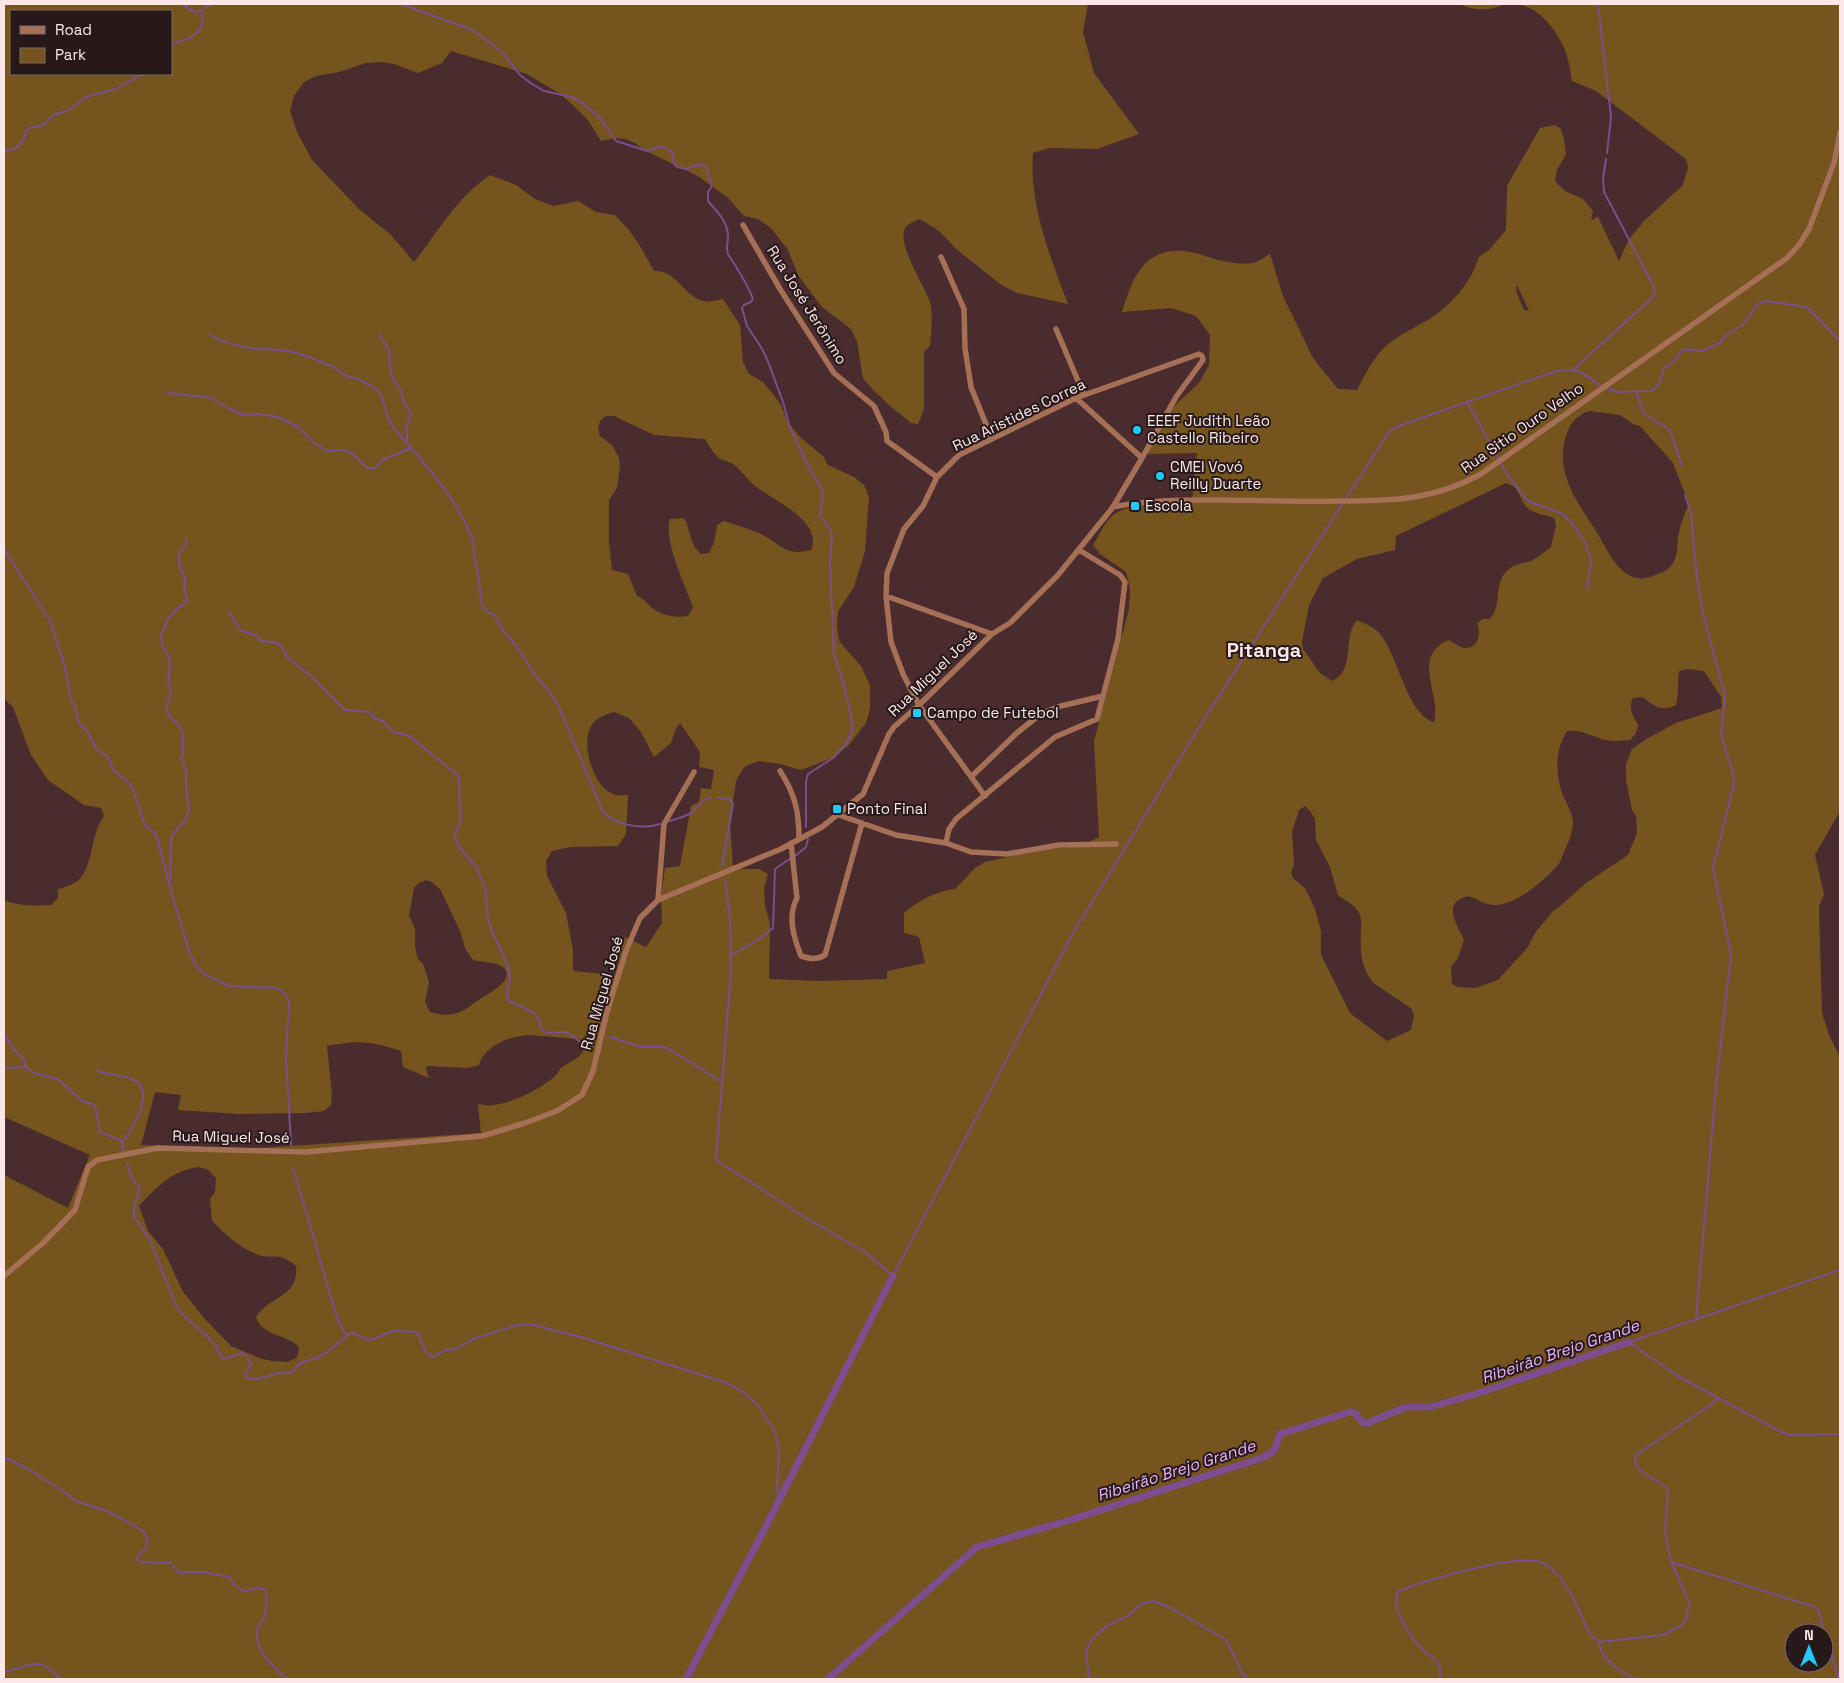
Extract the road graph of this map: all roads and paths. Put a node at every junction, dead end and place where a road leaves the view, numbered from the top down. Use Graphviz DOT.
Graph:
graph roads {
  1 [pos="1840,132"];
  2 [pos="1839,149"];
  3 [pos="744,224"];
  4 [pos="941,257"];
  5 [pos="1056,329"];
  6 [pos="1202,356"];
  7 [pos="1084,395"];
  8 [pos="1076,398"];
  9 [pos="992,439"];
  10 [pos="1142,458"];
  11 [pos="936,477"];
  12 [pos="1113,507"];
  13 [pos="1079,550"];
  14 [pos="886,596"];
  15 [pos="992,634"];
  16 [pos="1103,696"];
  17 [pos="919,705"];
  18 [pos="780,771"];
  19 [pos="694,772"];
  20 [pos="971,776"];
  21 [pos="985,796"];
  22 [pos="839,815"];
  23 [pos="862,823"];
  24 [pos="799,839"];
  25 [pos="791,843"];
  26 [pos="946,843"];
  27 [pos="1116,844"];
  28 [pos="658,900"];
  29 [pos="4,1276"];
  1 -- 2 [label="street, Rua Sitio Ouro Velho"];
  2 -- 12 [label="street, Rua Sitio Ouro Velho"];
  3 -- 11 [label="street, Rua José Jerônimo"];
  4 -- 9 [label="street"];
  5 -- 7 [label="street"];
  6 -- 7 [label="street, Rua Aristides Correa"];
  6 -- 10 [label="street, Rua Miguel José"];
  7 -- 8 [label="street, Rua Aristides Correa"];
  8 -- 9 [label="street, Rua Aristides Correa"];
  8 -- 10 [label="street"];
  9 -- 11 [label="street, Rua Aristides Correa"];
  10 -- 12 [label="street, Rua Miguel José"];
  11 -- 14 [label="street, Rua Aristides Correa"];
  12 -- 13 [label="street, Rua Miguel José"];
  13 -- 15 [label="street, Rua Miguel José"];
  13 -- 16 [label="street"];
  14 -- 15 [label="street"];
  14 -- 17 [label="street, Rua Aristides Correa"];
  15 -- 17 [label="street, Rua Miguel José"];
  16 -- 20 [label="street"];
  16 -- 21 [label="street"];
  17 -- 20 [label="street, Rua Aristides Correa"];
  17 -- 22 [label="street, Rua Miguel José"];
  18 -- 24 [label="street"];
  19 -- 28 [label="street"];
  20 -- 21 [label="street, Rua Aristides Correa"];
  21 -- 26 [label="street"];
  22 -- 23 [label="street"];
  22 -- 24 [label="street, Rua Miguel José"];
  23 -- 25 [label="street"];
  23 -- 26 [label="street"];
  24 -- 25 [label="street, Rua Miguel José"];
  25 -- 28 [label="street, Rua Miguel José"];
  26 -- 27 [label="street"];
  28 -- 29 [label="street, Rua Miguel José"];
}
